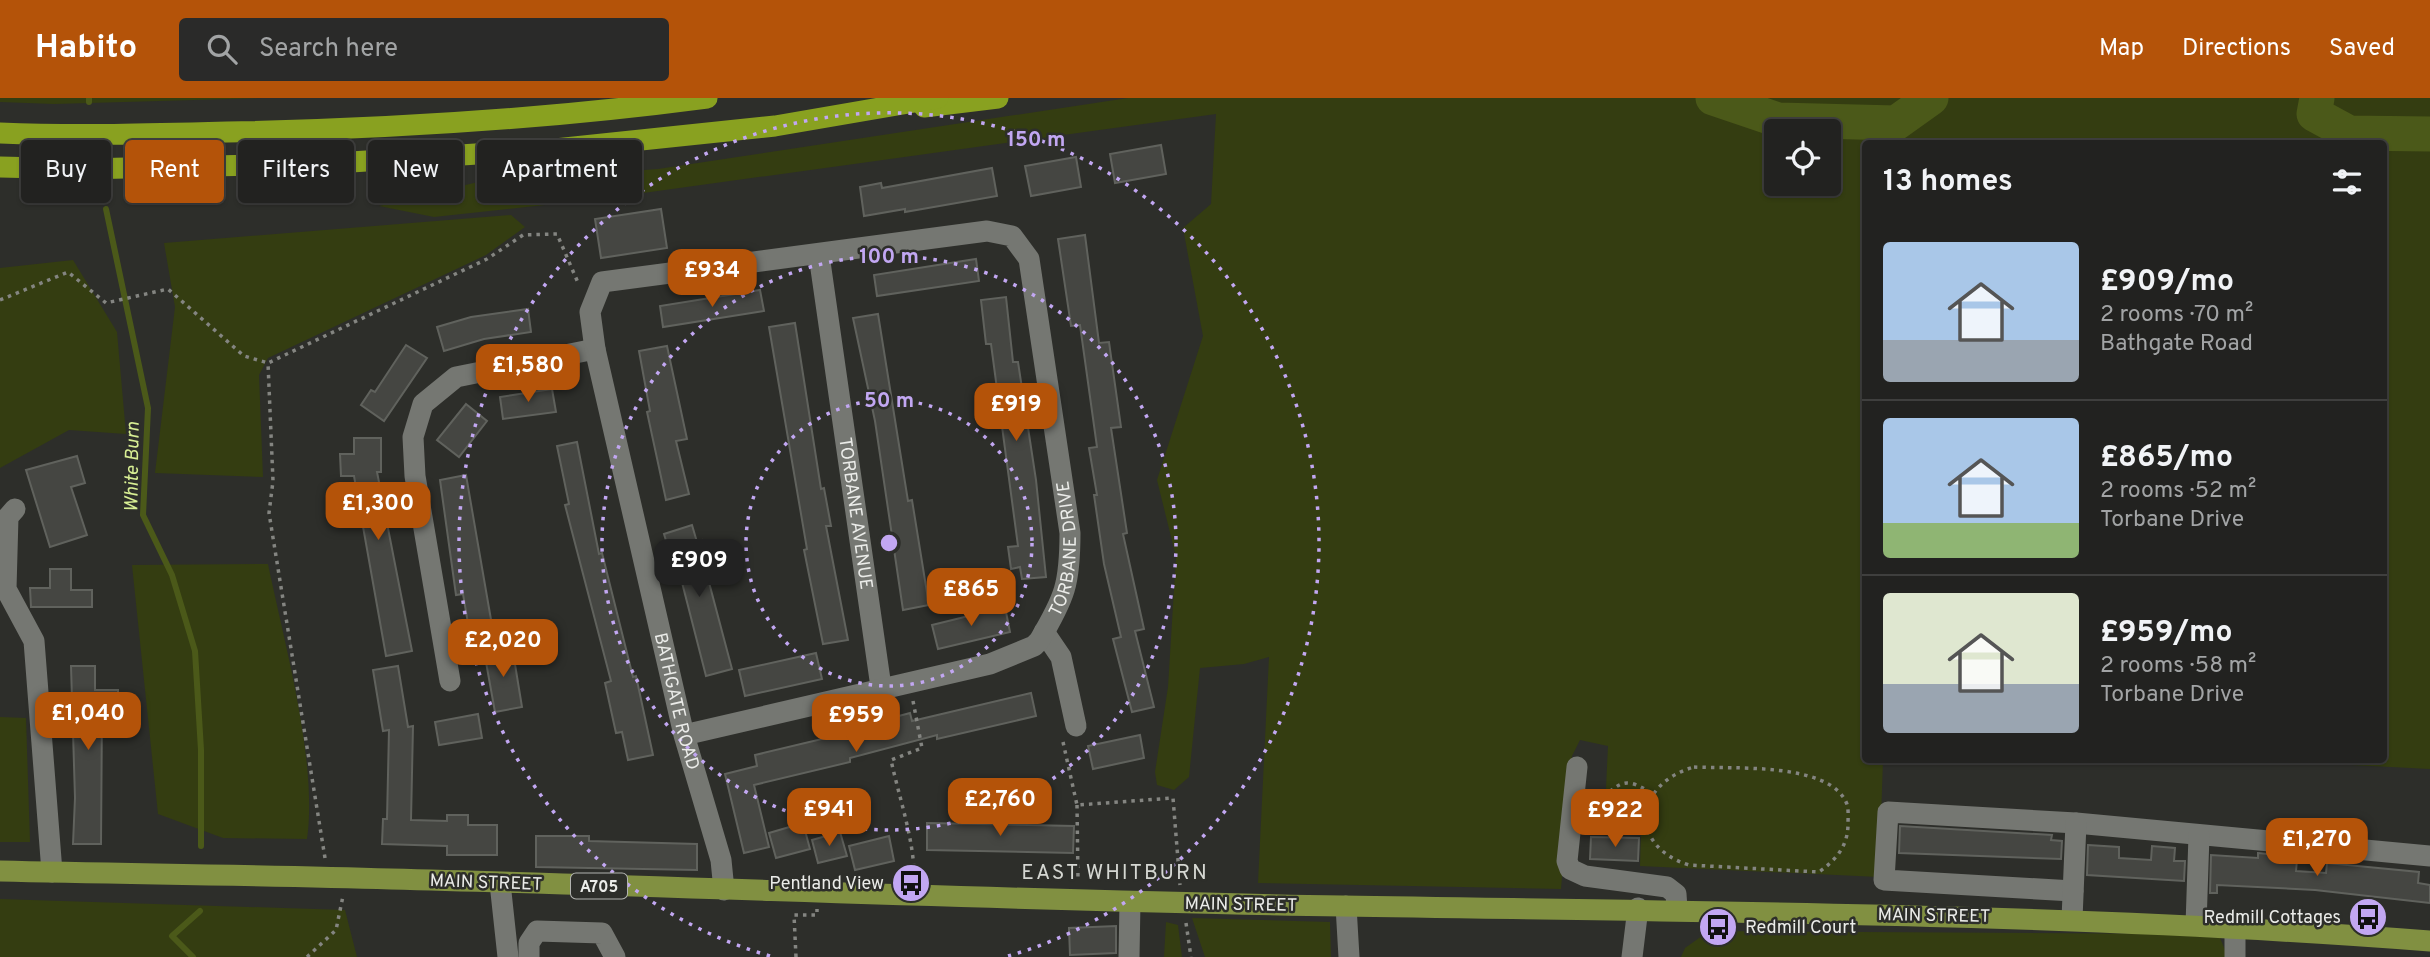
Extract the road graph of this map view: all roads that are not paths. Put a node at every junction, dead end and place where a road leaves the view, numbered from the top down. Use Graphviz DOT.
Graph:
graph roads {
  1 [pos="707,98"];
  2 [pos="938,98"];
  3 [pos="998,98"];
  4 [pos="775,126"];
  5 [pos="0,134"];
  6 [pos="0,167"];
  7 [pos="819,255"];
  8 [pos="595,349"];
  9 [pos="15,509"];
  10 [pos="1044,632"];
  11 [pos="450,681"];
  12 [pos="881,687"];
  13 [pos="1068,727"];
  14 [pos="684,735"];
  15 [pos="1577,767"];
  16 [pos="2077,823"];
  17 [pos="2199,835"];
  18 [pos="2430,856"];
  19 [pos="0,871"];
  20 [pos="52,872"];
  21 [pos="500,883"];
  22 [pos="724,890"];
  23 [pos="2073,891"];
  24 [pos="1137,902"];
  25 [pos="1346,906"];
  26 [pos="1638,908"];
  27 [pos="1677,909"];
  28 [pos="2072,919"];
  29 [pos="2196,925"];
  30 [pos="2235,926"];
  31 [pos="2430,941"];
  32 [pos="508,957"];
  33 [pos="529,957"];
  34 [pos="615,957"];
  35 [pos="1129,957"];
  36 [pos="1349,957"];
  37 [pos="1632,957"];
  38 [pos="2235,957"];
  1 -- 5 [label="highway"];
  2 -- 4 [label="highway"];
  3 -- 4 [label="highway"];
  4 -- 6 [label="highway"];
  7 -- 8 [label="street, TORBANE DRIVE"];
  7 -- 10 [label="street, TORBANE DRIVE"];
  7 -- 12 [label="street, TORBANE AVENUE"];
  8 -- 11 [label="street"];
  8 -- 14 [label="street, BATHGATE ROAD"];
  9 -- 20 [label="street"];
  10 -- 12 [label="street, TORBANE DRIVE"];
  10 -- 13 [label="street"];
  12 -- 14 [label="street, TORBANE DRIVE"];
  14 -- 22 [label="street, BATHGATE ROAD"];
  15 -- 27 [label="street"];
  16 -- 17 [label="street"];
  16 -- 23 [label="street"];
  16 -- 23 [label="street"];
  17 -- 18 [label="street"];
  17 -- 29 [label="street"];
  19 -- 20 [label="main road, A705"];
  20 -- 21 [label="main road, MAIN STREET / A705"];
  21 -- 22 [label="main road, MAIN STREET / A705"];
  21 -- 32 [label="street"];
  22 -- 24 [label="main road, MAIN STREET / A705"];
  23 -- 28 [label="street"];
  24 -- 25 [label="main road, MAIN STREET / A705"];
  24 -- 35 [label="street"];
  25 -- 26 [label="main road, MAIN STREET / A705"];
  25 -- 36 [label="street"];
  26 -- 27 [label="main road, MAIN STREET / A705"];
  26 -- 37 [label="street"];
  27 -- 28 [label="main road, MAIN STREET / A705"];
  28 -- 29 [label="main road, MAIN STREET / A705"];
  29 -- 30 [label="main road, MAIN STREET / A705"];
  30 -- 31 [label="main road, MAIN STREET / A705"];
  30 -- 38 [label="street"];
  33 -- 34 [label="street"];
}
